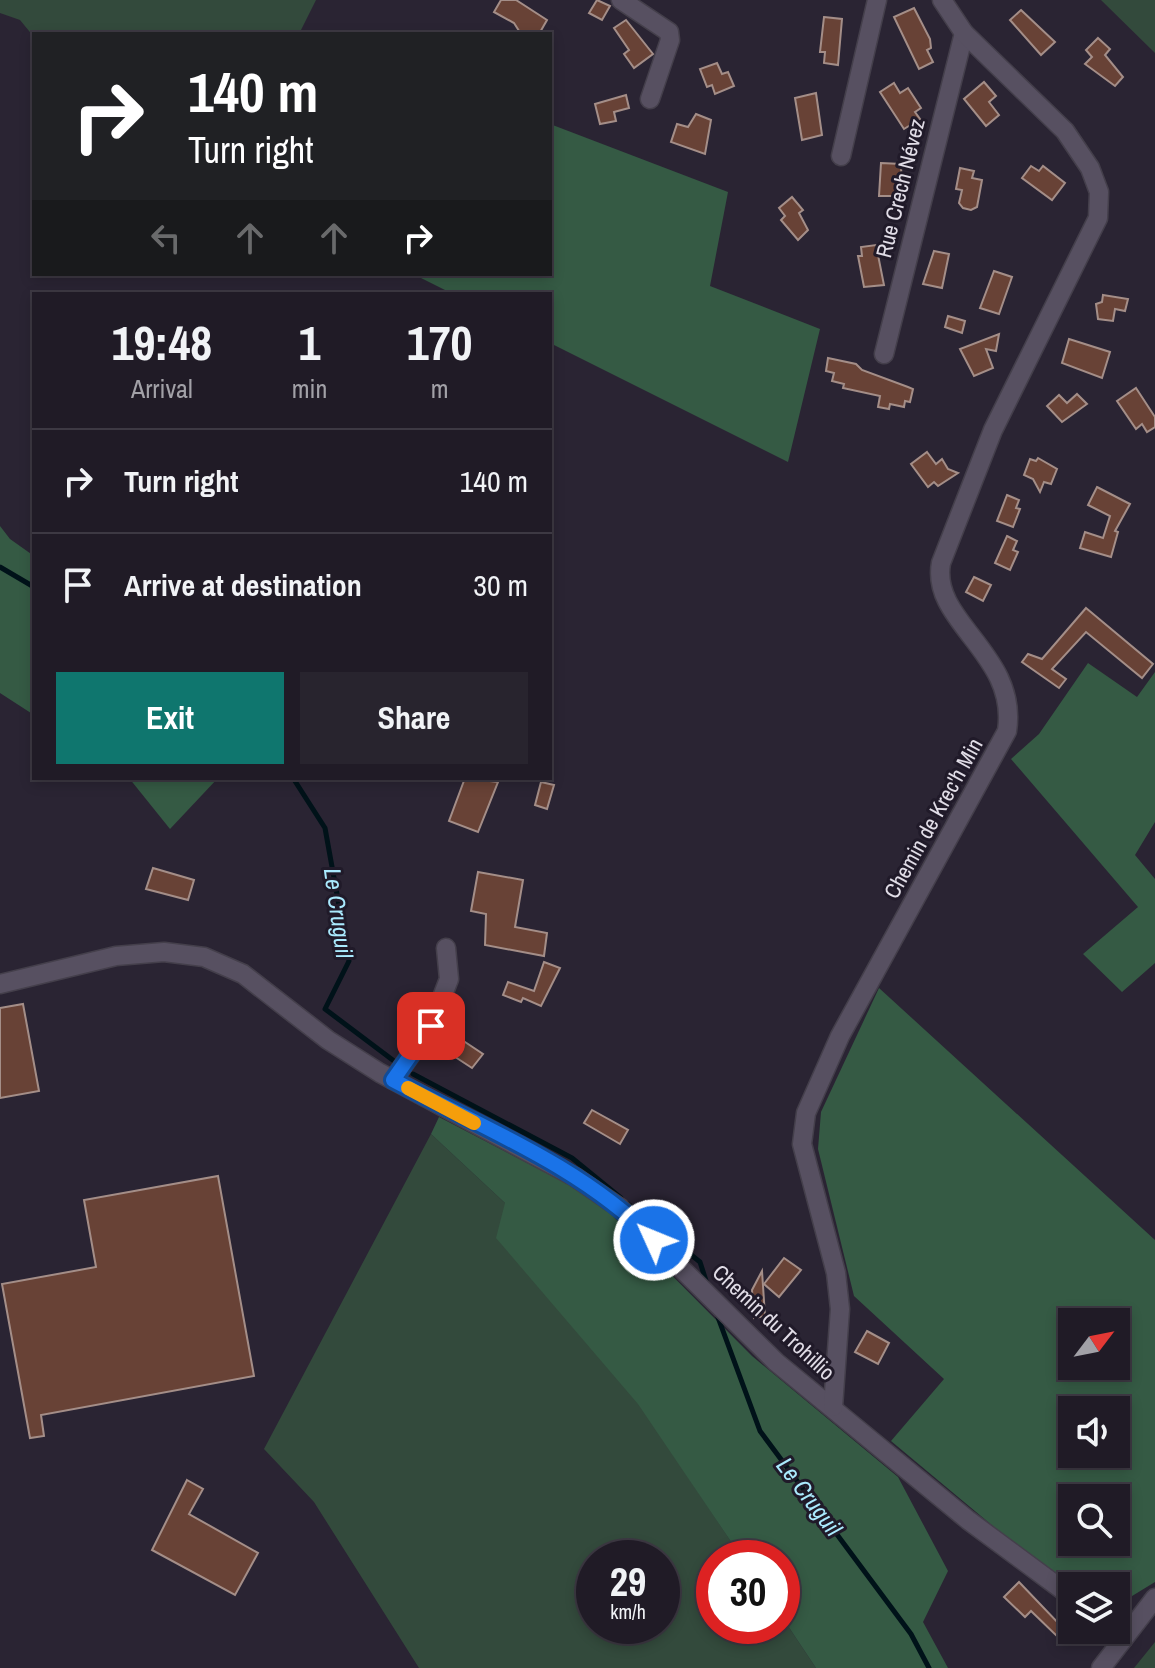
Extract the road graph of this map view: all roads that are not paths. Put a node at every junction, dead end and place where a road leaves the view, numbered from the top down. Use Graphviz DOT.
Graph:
graph roads {
  1 [pos="621,0"];
  2 [pos="877,0"];
  3 [pos="942,0"];
  4 [pos="964,33"];
  5 [pos="650,99"];
  6 [pos="841,156"];
  7 [pos="884,354"];
  8 [pos="446,948"];
  9 [pos="0,984"];
  10 [pos="393,1080"];
  11 [pos="833,1407"];
  12 [pos="1058,1587"];
  13 [pos="1155,1598"];
  14 [pos="1130,1624"];
  15 [pos="1115,1644"];
  16 [pos="1101,1668"];
  1 -- 5 [label="street"];
  2 -- 6 [label="street"];
  3 -- 4 [label="street, Chemin de Krec'h Min"];
  4 -- 7 [label="street, Rue Crech Névez"];
  4 -- 11 [label="street, Chemin de Krec'h Min"];
  8 -- 10 [label="street"];
  9 -- 10 [label="street, Chemin du Trohillio"];
  10 -- 11 [label="street, Chemin du Trohillio"];
  11 -- 12 [label="street, Chemin du Trohillio"];
  13 -- 14 [label="street"];
  15 -- 16 [label="street"];
}
